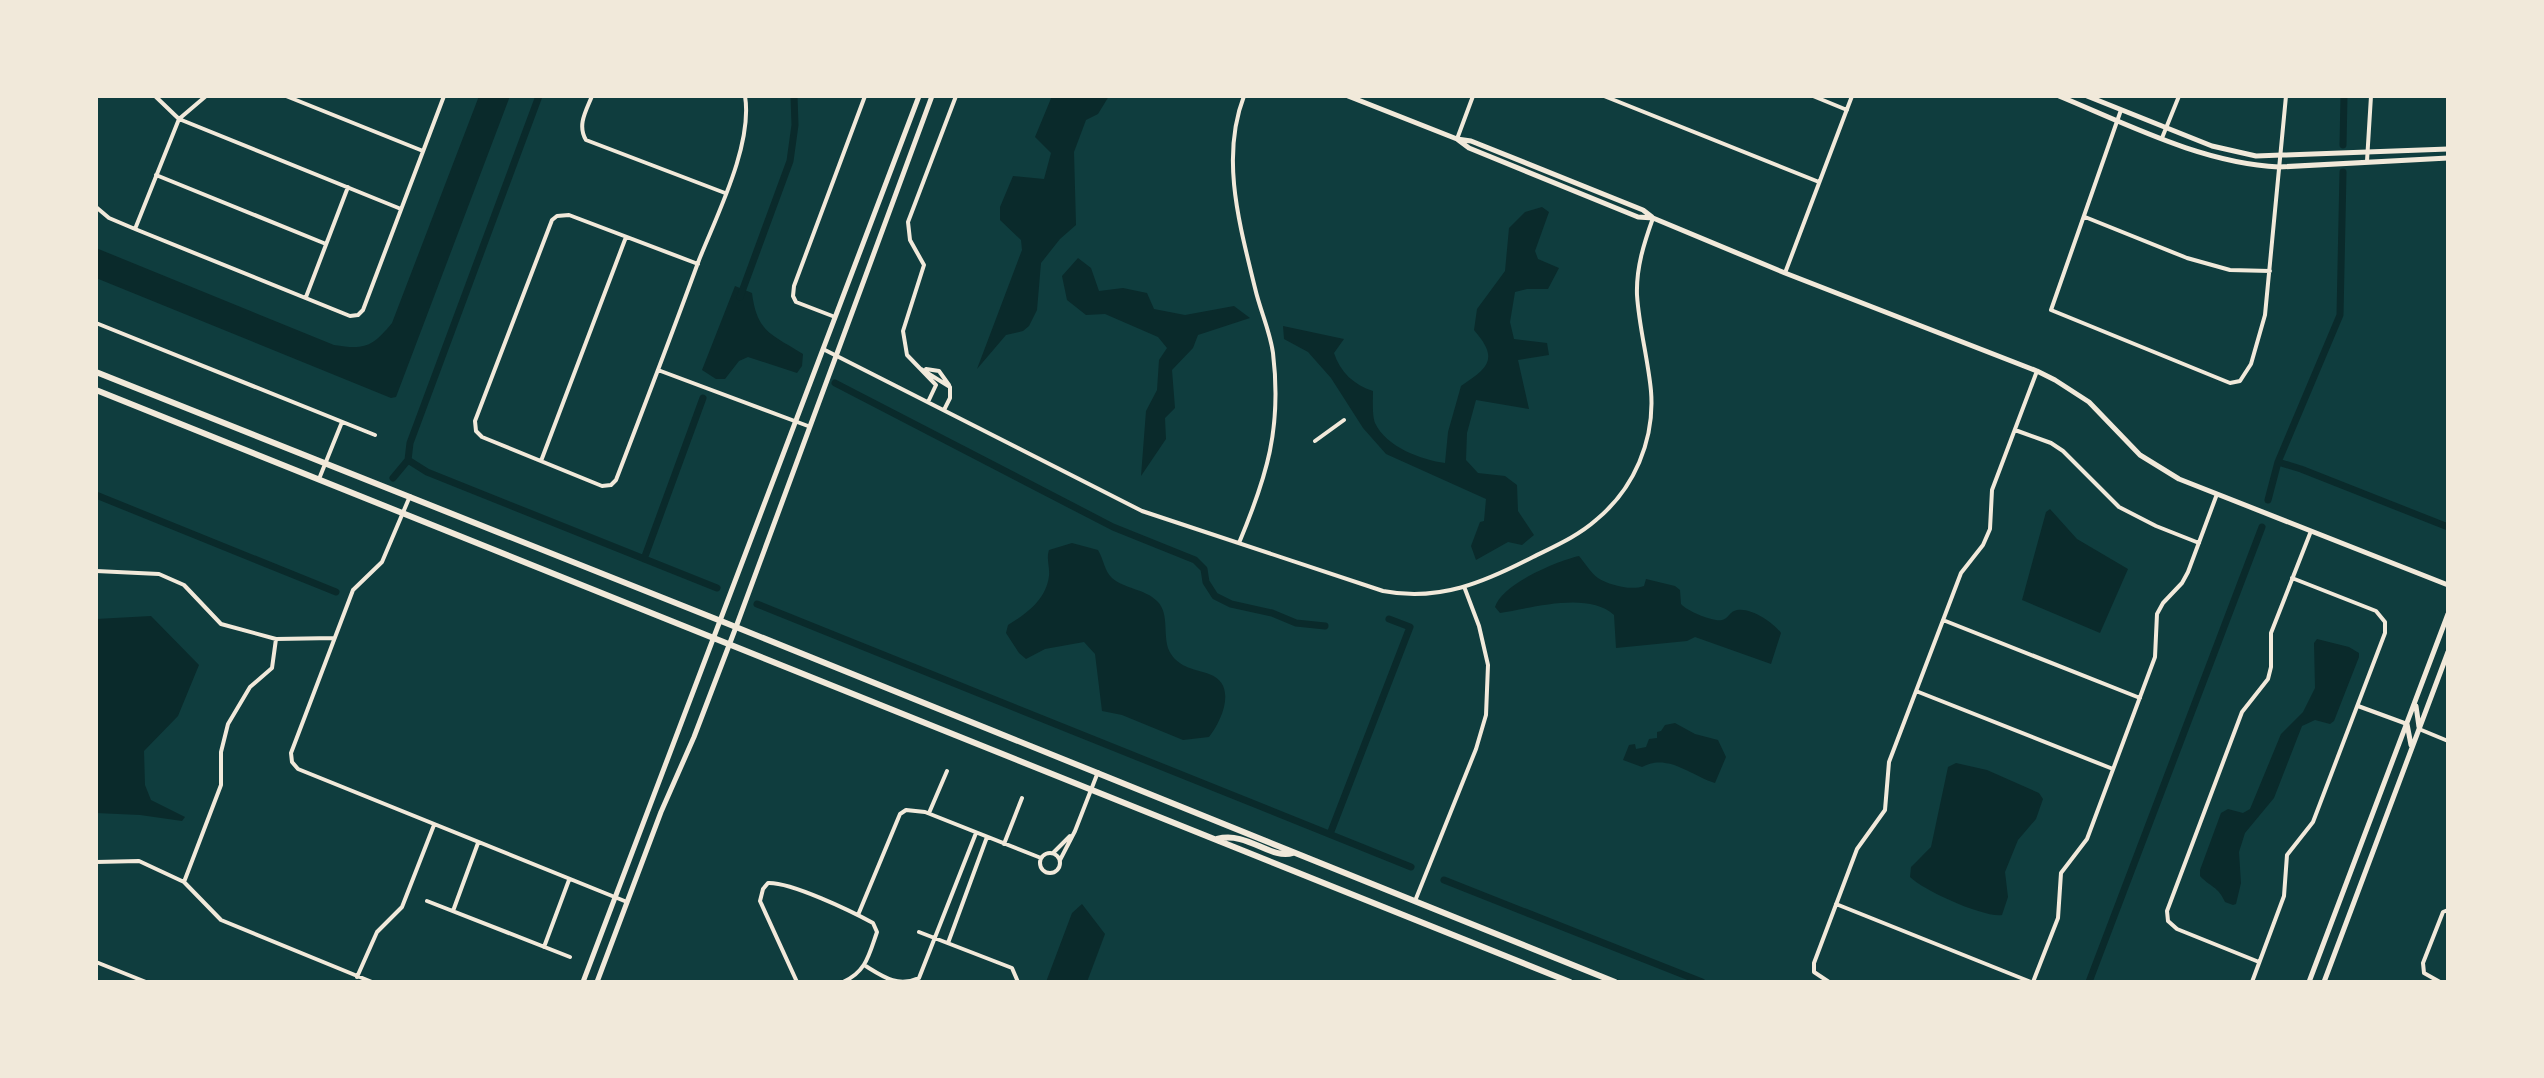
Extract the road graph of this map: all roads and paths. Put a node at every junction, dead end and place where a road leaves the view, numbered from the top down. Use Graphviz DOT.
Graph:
graph roads {
  1 [pos="155,96"];
  2 [pos="206,96"];
  3 [pos="286,96"];
  4 [pos="592,96"];
  5 [pos="745,96"];
  6 [pos="865,96"];
  7 [pos="919,96"];
  8 [pos="932,96"];
  9 [pos="956,96"];
  10 [pos="1244,96"];
  11 [pos="1348,96"];
  12 [pos="1473,96"];
  13 [pos="1604,96"];
  14 [pos="1813,96"];
  15 [pos="1852,96"];
  16 [pos="2059,96"];
  17 [pos="2087,96"];
  18 [pos="2179,96"];
  19 [pos="2286,96"];
  20 [pos="2371,96"];
  21 [pos="442,97"];
  22 [pos="1847,110"];
  23 [pos="2121,110"];
  24 [pos="179,119"];
  25 [pos="2118,120"];
  26 [pos="2166,128"];
  27 [pos="2162,138"];
  28 [pos="1457,139"];
  29 [pos="2448,149"];
  30 [pos="423,151"];
  31 [pos="2367,153"];
  32 [pos="2280,157"];
  33 [pos="2448,158"];
  34 [pos="2367,162"];
  35 [pos="2279,167"];
  36 [pos="156,175"];
  37 [pos="1819,182"];
  38 [pos="348,187"];
  39 [pos="725,193"];
  40 [pos="96,207"];
  41 [pos="401,209"];
  42 [pos="2085,217"];
  43 [pos="1653,218"];
  44 [pos="135,229"];
  45 [pos="626,237"];
  46 [pos="326,244"];
  47 [pos="698,264"];
  48 [pos="2270,271"];
  49 [pos="1785,273"];
  50 [pos="306,297"];
  51 [pos="835,317"];
  52 [pos="96,323"];
  53 [pos="823,349"];
  54 [pos="835,354"];
  55 [pos="921,369"];
  56 [pos="658,370"];
  57 [pos="2037,371"];
  58 [pos="96,372"];
  59 [pos="96,390"];
  60 [pos="928,402"];
  61 [pos="944,410"];
  62 [pos="1344,420"];
  63 [pos="342,422"];
  64 [pos="796,422"];
  65 [pos="808,426"];
  66 [pos="2015,430"];
  67 [pos="375,435"];
  68 [pos="1315,441"];
  69 [pos="541,461"];
  70 [pos="326,463"];
  71 [pos="319,480"];
  72 [pos="2217,494"];
  73 [pos="410,496"];
  74 [pos="403,514"];
  75 [pos="2311,531"];
  76 [pos="1239,543"];
  77 [pos="2199,543"];
  78 [pos="96,571"];
  79 [pos="2292,578"];
  80 [pos="2448,585"];
  81 [pos="1465,589"];
  82 [pos="2448,614"];
  83 [pos="1943,620"];
  84 [pos="721,621"];
  85 [pos="736,627"];
  86 [pos="714,637"];
  87 [pos="334,638"];
  88 [pos="276,639"];
  89 [pos="730,643"];
  90 [pos="2448,652"];
  91 [pos="1916,691"];
  92 [pos="911,697"];
  93 [pos="2417,697"];
  94 [pos="2140,698"];
  95 [pos="2358,706"];
  96 [pos="904,714"];
  97 [pos="2407,724"];
  98 [pos="2419,729"];
  99 [pos="2448,741"];
  100 [pos="2411,750"];
  101 [pos="2113,769"];
  102 [pos="947,771"];
  103 [pos="1098,772"];
  104 [pos="1091,789"];
  105 [pos="1022,798"];
  106 [pos="929,814"];
  107 [pos="434,825"];
  108 [pos="1075,831"];
  109 [pos="976,833"];
  110 [pos="987,837"];
  111 [pos="1217,839"];
  112 [pos="478,843"];
  113 [pos="1004,844"];
  114 [pos="1053,853"];
  115 [pos="1293,853"];
  116 [pos="1041,858"];
  117 [pos="1060,860"];
  118 [pos="96,862"];
  119 [pos="569,880"];
  120 [pos="184,882"];
  121 [pos="615,898"];
  122 [pos="427,901"];
  123 [pos="1415,901"];
  124 [pos="627,902"];
  125 [pos="1836,904"];
  126 [pos="2448,910"];
  127 [pos="453,911"];
  128 [pos="858,915"];
  129 [pos="919,932"];
  130 [pos="935,938"];
  131 [pos="948,943"];
  132 [pos="544,947"];
  133 [pos="570,957"];
  134 [pos="96,962"];
  135 [pos="2259,962"];
  136 [pos="864,965"];
  137 [pos="357,977"];
  138 [pos="146,982"];
  139 [pos="372,982"];
  140 [pos="583,982"];
  141 [pos="597,982"];
  142 [pos="797,982"];
  143 [pos="843,982"];
  144 [pos="1018,982"];
  145 [pos="1570,982"];
  146 [pos="1615,982"];
  147 [pos="1829,982"];
  148 [pos="2032,982"];
  149 [pos="2252,982"];
  150 [pos="2310,982"];
  151 [pos="2324,982"];
  152 [pos="2440,982"];
  1 -- 24 [label="street"];
  2 -- 24 [label="street"];
  3 -- 30 [label="street"];
  4 -- 39 [label="street"];
  5 -- 39 [label="street"];
  6 -- 51 [label="street"];
  7 -- 51 [label="street"];
  8 -- 54 [label="street"];
  9 -- 55 [label="street"];
  10 -- 76 [label="street"];
  11 -- 28 [label="street"];
  12 -- 28 [label="street"];
  13 -- 37 [label="street"];
  14 -- 22 [label="street"];
  15 -- 22 [label="street"];
  16 -- 25 [label="street"];
  17 -- 23 [label="street"];
  18 -- 26 [label="street"];
  19 -- 32 [label="street"];
  20 -- 31 [label="street"];
  21 -- 30 [label="street"];
  22 -- 37 [label="street"];
  23 -- 25 [label="street"];
  23 -- 26 [label="street"];
  24 -- 36 [label="street"];
  24 -- 38 [label="street"];
  25 -- 27 [label="street"];
  25 -- 42 [label="street"];
  26 -- 27 [label="street"];
  26 -- 32 [label="street"];
  27 -- 35 [label="street"];
  28 -- 43 [label="street"];
  29 -- 31 [label="street"];
  30 -- 41 [label="street"];
  31 -- 32 [label="street"];
  31 -- 34 [label="street"];
  32 -- 35 [label="street"];
  33 -- 34 [label="street"];
  34 -- 35 [label="street"];
  35 -- 48 [label="street"];
  36 -- 44 [label="street"];
  36 -- 46 [label="street"];
  37 -- 49 [label="street"];
  38 -- 41 [label="street"];
  38 -- 46 [label="street"];
  39 -- 47 [label="street"];
  40 -- 44 [label="street"];
  41 -- 50 [label="street"];
  42 -- 48 [label="street"];
  42 -- 48 [label="street"];
  43 -- 49 [label="street"];
  43 -- 81 [label="street"];
  44 -- 50 [label="street"];
  45 -- 47 [label="street"];
  45 -- 69 [label="street"];
  45 -- 69 [label="street"];
  46 -- 50 [label="street"];
  47 -- 56 [label="street"];
  49 -- 57 [label="street"];
  51 -- 53 [label="street"];
  52 -- 63 [label="street"];
  53 -- 54 [label="street"];
  53 -- 64 [label="street"];
  54 -- 60 [label="street"];
  54 -- 65 [label="street"];
  55 -- 60 [label="street"];
  55 -- 61 [label="street"];
  56 -- 64 [label="street"];
  56 -- 69 [label="street"];
  57 -- 66 [label="street"];
  57 -- 72 [label="street"];
  58 -- 70 [label="main road"];
  59 -- 71 [label="main road"];
  60 -- 61 [label="street"];
  61 -- 76 [label="street"];
  62 -- 68 [label="street"];
  63 -- 67 [label="street"];
  63 -- 70 [label="street"];
  64 -- 65 [label="street"];
  64 -- 84 [label="street"];
  65 -- 85 [label="street"];
  66 -- 77 [label="street"];
  66 -- 83 [label="street"];
  70 -- 71 [label="street"];
  70 -- 73 [label="main road"];
  71 -- 74 [label="main road"];
  72 -- 75 [label="street"];
  72 -- 77 [label="street"];
  73 -- 74 [label="street"];
  73 -- 84 [label="main road"];
  74 -- 86 [label="main road"];
  74 -- 87 [label="street"];
  75 -- 79 [label="street"];
  75 -- 80 [label="street"];
  76 -- 81 [label="street"];
  77 -- 94 [label="street"];
  78 -- 88 [label="street"];
  79 -- 95 [label="street"];
  79 -- 135 [label="street"];
  81 -- 123 [label="street"];
  82 -- 93 [label="street"];
  83 -- 91 [label="street"];
  83 -- 94 [label="street"];
  84 -- 85 [label="main road"];
  84 -- 86 [label="street"];
  85 -- 89 [label="street"];
  85 -- 92 [label="main road"];
  86 -- 89 [label="main road"];
  86 -- 121 [label="street"];
  87 -- 88 [label="street"];
  87 -- 107 [label="street"];
  88 -- 120 [label="street"];
  89 -- 96 [label="main road"];
  89 -- 124 [label="street"];
  90 -- 98 [label="street"];
  91 -- 101 [label="street"];
  91 -- 125 [label="street"];
  92 -- 96 [label="main road"];
  92 -- 103 [label="main road"];
  93 -- 97 [label="street"];
  93 -- 98 [label="street"];
  94 -- 101 [label="street"];
  95 -- 97 [label="street"];
  95 -- 135 [label="street"];
  96 -- 104 [label="main road"];
  97 -- 100 [label="street"];
  97 -- 150 [label="street"];
  98 -- 99 [label="street"];
  98 -- 100 [label="street"];
  100 -- 151 [label="street"];
  101 -- 148 [label="street"];
  102 -- 106 [label="street"];
  103 -- 104 [label="street"];
  103 -- 115 [label="main road"];
  104 -- 108 [label="street"];
  104 -- 111 [label="main road"];
  105 -- 113 [label="street"];
  106 -- 109 [label="street"];
  106 -- 128 [label="street"];
  107 -- 112 [label="street"];
  107 -- 137 [label="street"];
  108 -- 114 [label="street"];
  108 -- 117 [label="street"];
  109 -- 110 [label="street"];
  109 -- 130 [label="street"];
  110 -- 113 [label="street"];
  110 -- 131 [label="street"];
  111 -- 115 [label="main road"];
  111 -- 145 [label="main road"];
  112 -- 119 [label="street"];
  112 -- 127 [label="street"];
  113 -- 116 [label="street"];
  114 -- 116 [label="street"];
  114 -- 117 [label="street"];
  115 -- 123 [label="main road"];
  116 -- 117 [label="street"];
  118 -- 120 [label="street"];
  119 -- 121 [label="street"];
  119 -- 132 [label="street"];
  120 -- 137 [label="street"];
  121 -- 124 [label="street"];
  121 -- 140 [label="street"];
  122 -- 127 [label="street"];
  123 -- 146 [label="main road"];
  124 -- 141 [label="street"];
  125 -- 147 [label="street"];
  125 -- 148 [label="street"];
  126 -- 152 [label="street"];
  127 -- 132 [label="street"];
  128 -- 136 [label="street"];
  128 -- 142 [label="street"];
  129 -- 130 [label="street"];
  130 -- 131 [label="street"];
  130 -- 136 [label="street"];
  131 -- 144 [label="street"];
  132 -- 133 [label="street"];
  134 -- 138 [label="street"];
  135 -- 149 [label="street"];
  136 -- 143 [label="street"];
  137 -- 139 [label="street"];
}
